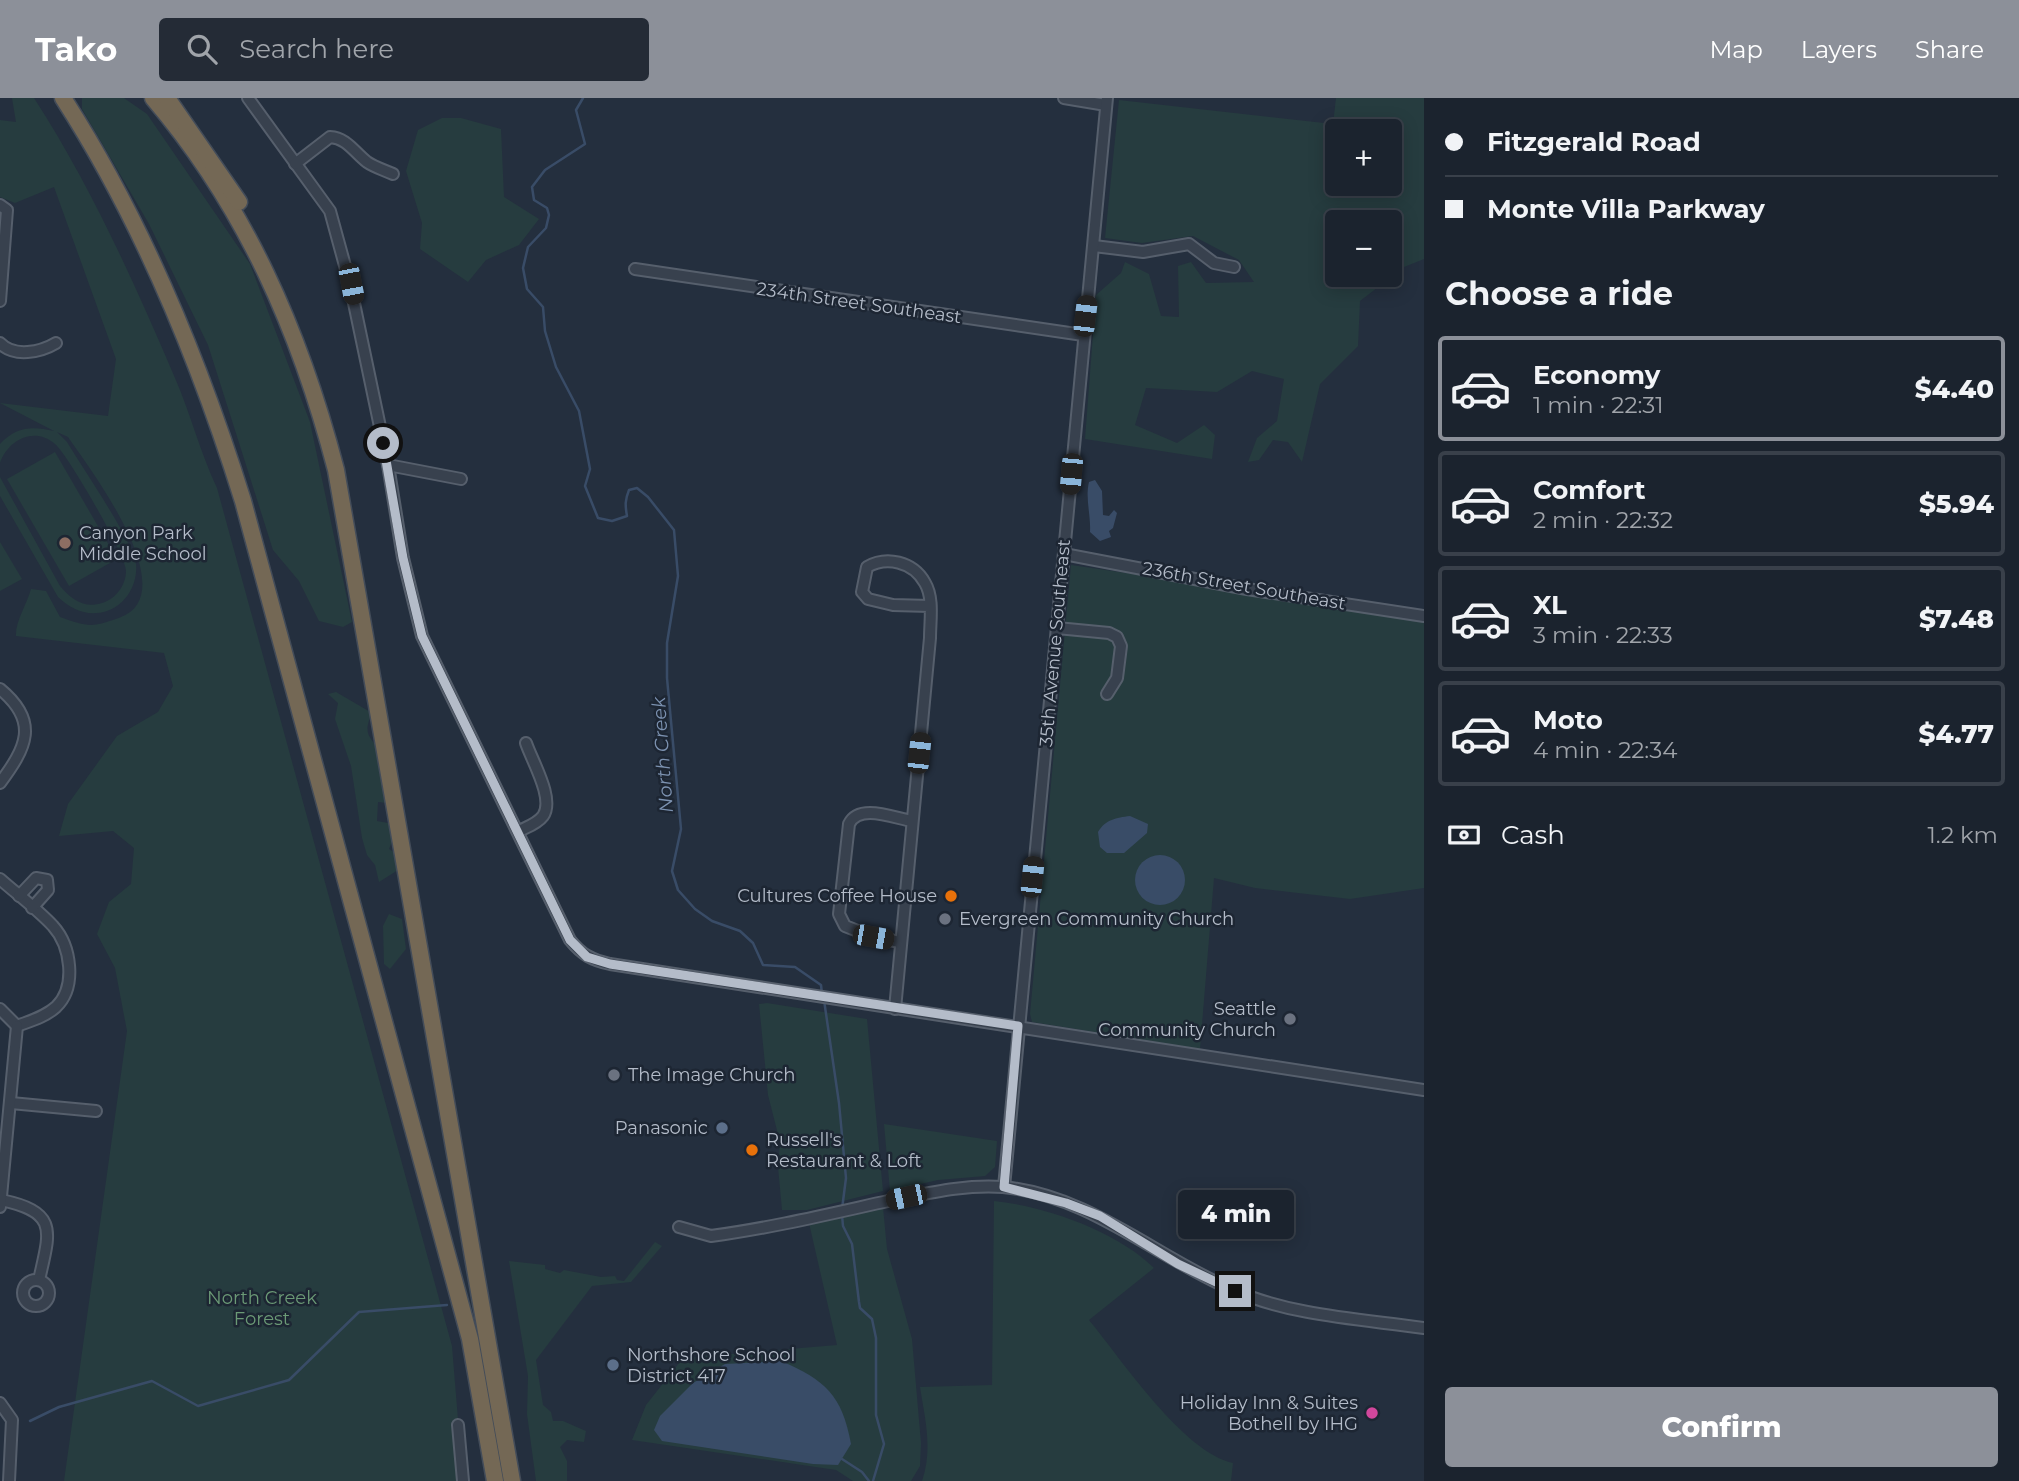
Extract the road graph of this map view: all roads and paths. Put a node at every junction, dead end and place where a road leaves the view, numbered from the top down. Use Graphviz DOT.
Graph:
graph roads {
  1 [pos="64,98"];
  2 [pos="153,98"];
  3 [pos="167,98"];
  4 [pos="248,98"];
  5 [pos="1065,98"];
  6 [pos="1107,102"];
  7 [pos="295,164"];
  8 [pos="393,174"];
  9 [pos="4,208"];
  10 [pos="1094,246"];
  11 [pos="1234,267"];
  12 [pos="635,269"];
  13 [pos="0,301"];
  14 [pos="174,312"];
  15 [pos="1083,335"];
  16 [pos="0,343"];
  17 [pos="56,343"];
  18 [pos="388,465"];
  19 [pos="461,479"];
  20 [pos="347,507"];
  21 [pos="1064,554"];
  22 [pos="930,607"];
  23 [pos="1424,616"];
  24 [pos="1057,628"];
  25 [pos="0,689"];
  26 [pos="1108,694"];
  27 [pos="526,743"];
  28 [pos="0,783"];
  29 [pos="912,821"];
  30 [pos="519,831"];
  31 [pos="0,879"];
  32 [pos="19,896"];
  33 [pos="32,908"];
  34 [pos="900,942"];
  35 [pos="0,1009"];
  36 [pos="895,1009"];
  37 [pos="17,1026"];
  38 [pos="1018,1026"];
  39 [pos="1424,1090"];
  40 [pos="11,1103"];
  41 [pos="96,1111"];
  42 [pos="456,1134"];
  43 [pos="1004,1187"];
  44 [pos="1,1200"];
  45 [pos="0,1207"];
  46 [pos="679,1227"];
  47 [pos="39,1280"];
  48 [pos="1424,1328"];
  49 [pos="0,1403"];
  50 [pos="458,1424"];
  51 [pos="9,1481"];
  52 [pos="463,1481"];
  53 [pos="495,1481"];
  54 [pos="500,1481"];
  55 [pos="512,1481"];
  56 [pos="520,1481"];
  1 -- 14 [label="highway"];
  2 -- 20 [label="highway"];
  3 -- 20 [label="highway"];
  4 -- 7 [label="street"];
  5 -- 6 [label="street"];
  6 -- 10 [label="street, 35th Avenue Southeast"];
  7 -- 8 [label="street"];
  7 -- 18 [label="street"];
  9 -- 13 [label="street"];
  10 -- 11 [label="street"];
  10 -- 15 [label="street, 35th Avenue Southeast"];
  12 -- 15 [label="street, 234th Street Southeast"];
  14 -- 53 [label="highway"];
  14 -- 54 [label="highway"];
  15 -- 21 [label="street, 35th Avenue Southeast"];
  16 -- 17 [label="street"];
  18 -- 19 [label="street"];
  18 -- 30 [label="street"];
  20 -- 42 [label="highway"];
  21 -- 23 [label="street, 236th Street Southeast"];
  21 -- 24 [label="street, 35th Avenue Southeast"];
  22 -- 22 [label="street"];
  22 -- 29 [label="street"];
  24 -- 26 [label="street"];
  24 -- 38 [label="street, 35th Avenue Southeast"];
  25 -- 28 [label="street"];
  27 -- 30 [label="street"];
  29 -- 34 [label="street"];
  29 -- 34 [label="street"];
  30 -- 36 [label="street"];
  31 -- 32 [label="street"];
  32 -- 33 [label="street"];
  32 -- 33 [label="street"];
  33 -- 37 [label="street"];
  34 -- 36 [label="street"];
  35 -- 37 [label="street"];
  36 -- 38 [label="street"];
  37 -- 40 [label="street"];
  38 -- 39 [label="street"];
  38 -- 43 [label="street, 35th Avenue Southeast"];
  40 -- 41 [label="street"];
  40 -- 44 [label="street"];
  42 -- 55 [label="highway"];
  42 -- 56 [label="highway"];
  43 -- 46 [label="street"];
  43 -- 48 [label="street"];
  44 -- 45 [label="street"];
  44 -- 47 [label="street"];
  49 -- 51 [label="street"];
  50 -- 52 [label="street"];
}
